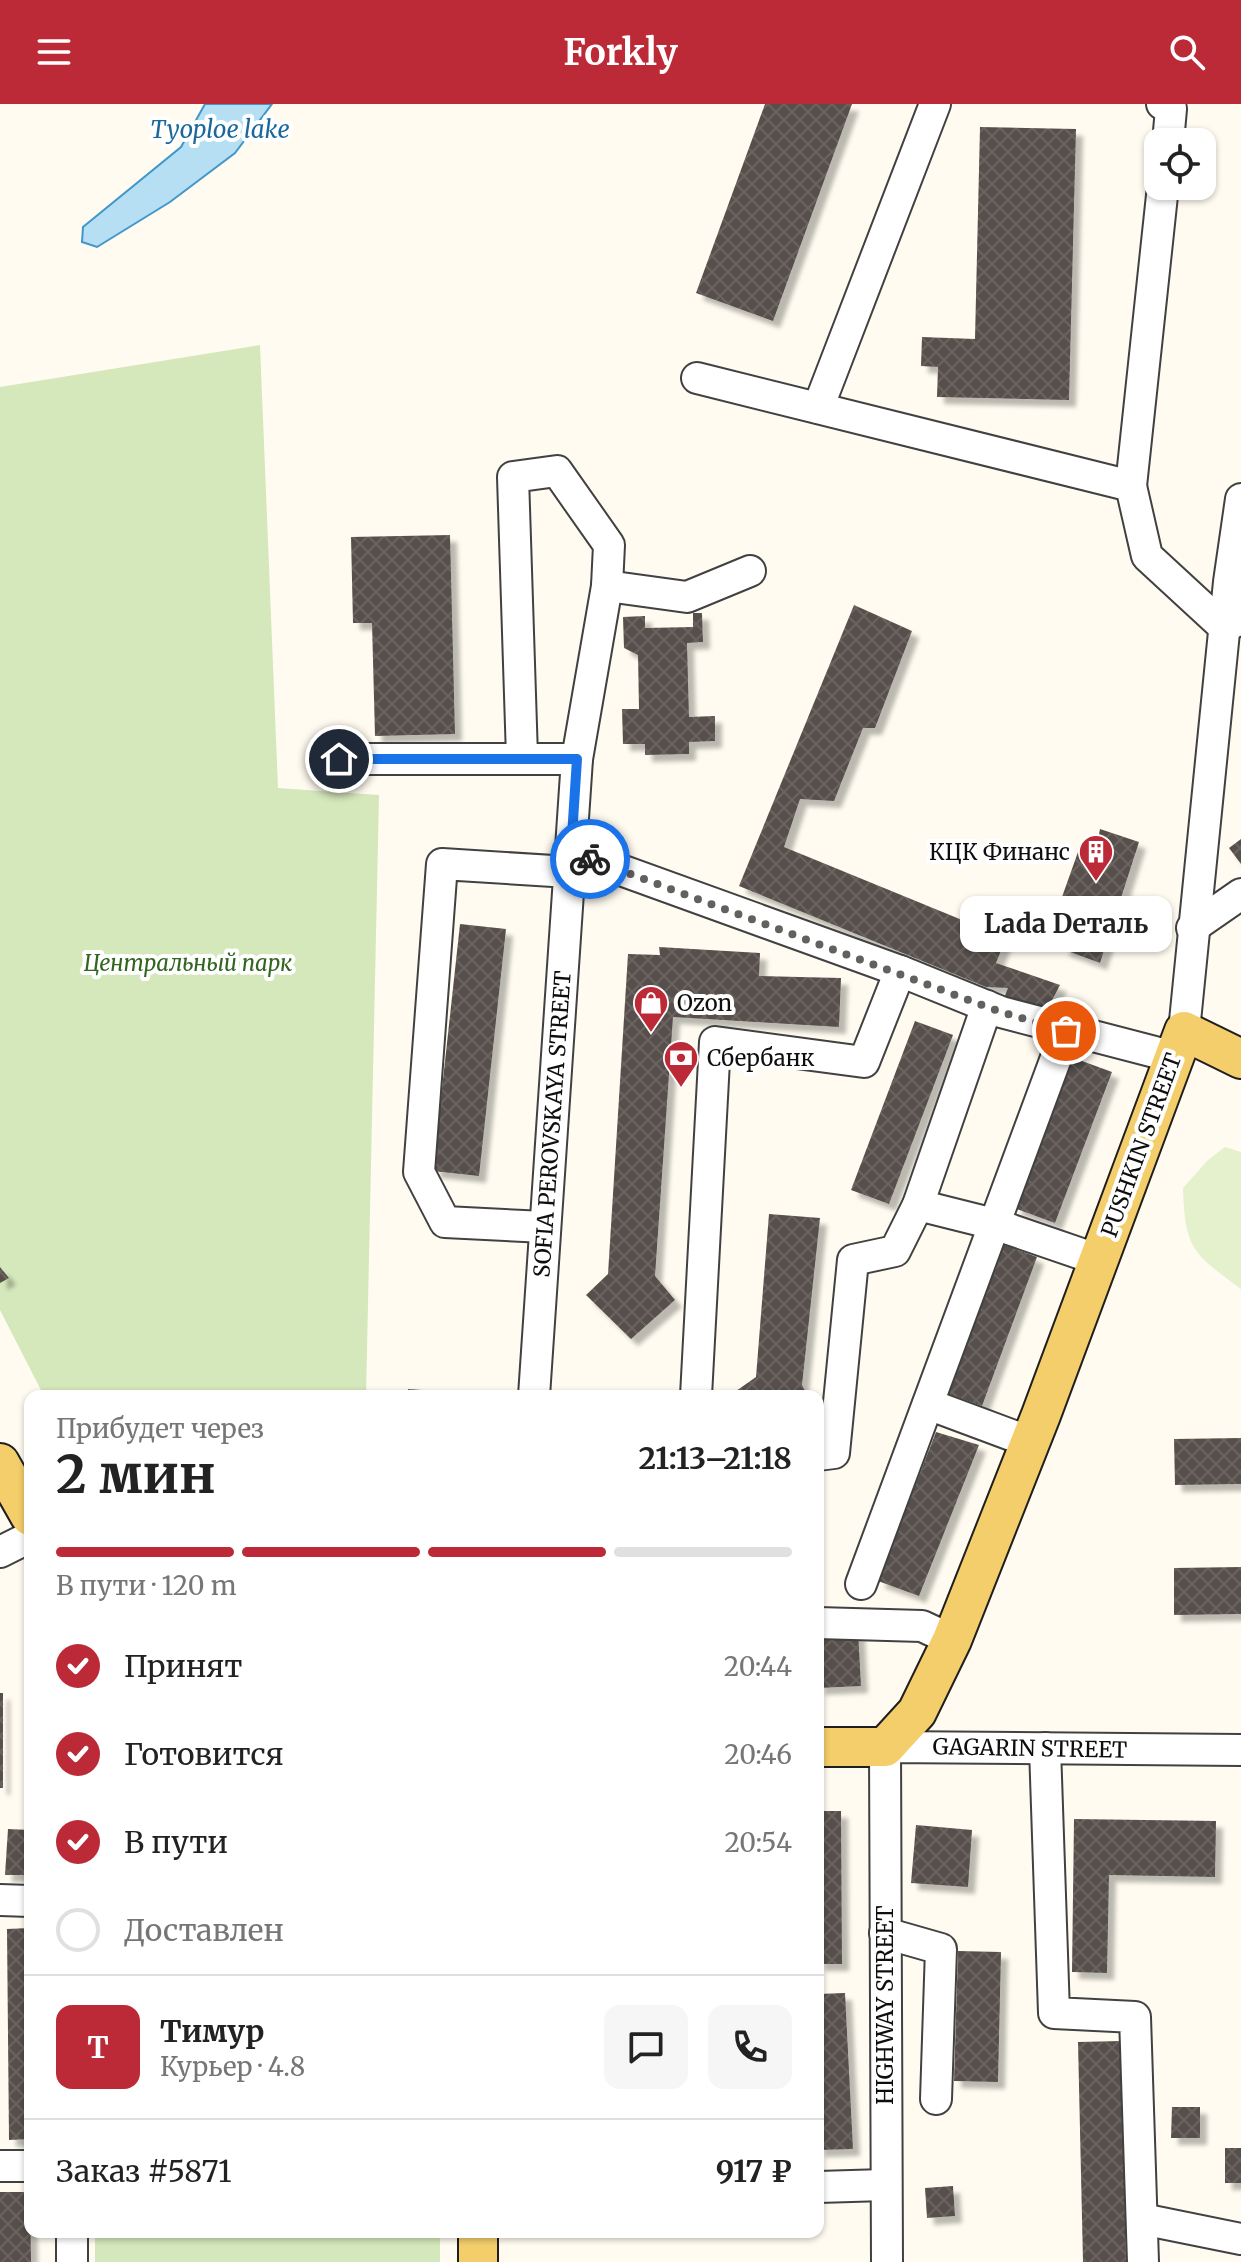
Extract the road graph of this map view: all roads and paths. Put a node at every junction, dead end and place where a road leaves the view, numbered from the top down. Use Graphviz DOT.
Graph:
graph roads {
  1 [pos="935,104"];
  2 [pos="1173,106"];
  3 [pos="1170,128"];
  4 [pos="1162,200"];
  5 [pos="697,378"];
  6 [pos="818,408"];
  7 [pos="1131,486"];
  8 [pos="1241,499"];
  9 [pos="750,571"];
  10 [pos="607,586"];
  11 [pos="1232,623"];
  12 [pos="522,757"];
  13 [pos="339,759"];
  14 [pos="577,759"];
  15 [pos="570,862"];
  16 [pos="1241,894"];
  17 [pos="1192,928"];
  18 [pos="900,971"];
  19 [pos="987,1006"];
  20 [pos="1066,1031"];
  21 [pos="1179,1044"];
  22 [pos="1240,1058"];
  23 [pos="918,1205"];
  24 [pos="994,1224"];
  25 [pos="545,1227"];
  26 [pos="1099,1260"];
  27 [pos="534,1390"];
  28 [pos="696,1390"];
  29 [pos="928,1404"];
  30 [pos="1030,1442"];
  31 [pos="824,1454"];
  32 [pos="0,1463"];
  33 [pos="24,1505"];
  34 [pos="24,1540"];
  35 [pos="0,1552"];
  36 [pos="861,1584"];
  37 [pos="824,1623"];
  38 [pos="952,1640"];
  39 [pos="824,1747"];
  40 [pos="885,1747"];
  41 [pos="1045,1748"];
  42 [pos="1241,1750"];
  43 [pos="0,1900"];
  44 [pos="24,1901"];
  45 [pos="885,1933"];
  46 [pos="936,2099"];
  47 [pos="0,2166"];
  48 [pos="24,2166"];
  49 [pos="885,2185"];
  50 [pos="824,2187"];
  51 [pos="1142,2219"];
  52 [pos="72,2238"];
  53 [pos="478,2238"];
  54 [pos="1241,2239"];
  55 [pos="72,2262"];
  56 [pos="478,2262"];
  57 [pos="887,2262"];
  58 [pos="1143,2262"];
  1 -- 6 [label="street"];
  2 -- 3 [label="street"];
  4 -- 7 [label="street"];
  5 -- 6 [label="street"];
  6 -- 7 [label="street"];
  7 -- 11 [label="street"];
  8 -- 11 [label="street, PUSHKIN STREET"];
  9 -- 10 [label="street"];
  10 -- 12 [label="street, SOFIA PEROVSKAYA STREET"];
  10 -- 14 [label="street, SOFIA PEROVSKAYA STREET"];
  11 -- 17 [label="street, PUSHKIN STREET"];
  12 -- 13 [label="street"];
  12 -- 14 [label="street"];
  14 -- 15 [label="street, SOFIA PEROVSKAYA STREET"];
  15 -- 18 [label="street"];
  15 -- 25 [label="street, SOFIA PEROVSKAYA STREET"];
  15 -- 25 [label="street"];
  16 -- 17 [label="street"];
  17 -- 21 [label="street, PUSHKIN STREET"];
  18 -- 19 [label="street"];
  18 -- 28 [label="street"];
  19 -- 20 [label="street"];
  19 -- 23 [label="street"];
  20 -- 21 [label="street"];
  20 -- 24 [label="street"];
  21 -- 22 [label="main road"];
  21 -- 26 [label="main road, PUSHKIN STREET"];
  23 -- 24 [label="street"];
  23 -- 31 [label="street"];
  24 -- 26 [label="street"];
  24 -- 29 [label="street"];
  25 -- 27 [label="street, SOFIA PEROVSKAYA STREET"];
  26 -- 30 [label="main road, PUSHKIN STREET"];
  29 -- 30 [label="street"];
  29 -- 36 [label="street"];
  30 -- 38 [label="main road, PUSHKIN STREET"];
  32 -- 33 [label="main road"];
  34 -- 35 [label="street"];
  37 -- 38 [label="street"];
  38 -- 40 [label="main road, PUSHKIN STREET"];
  39 -- 40 [label="main road, GAGARIN STREET"];
  40 -- 41 [label="street, GAGARIN STREET"];
  40 -- 45 [label="street, HIGHWAY STREET"];
  41 -- 42 [label="street, GAGARIN STREET"];
  41 -- 51 [label="street"];
  43 -- 44 [label="street"];
  45 -- 46 [label="street"];
  45 -- 49 [label="street, HIGHWAY STREET"];
  47 -- 48 [label="street"];
  49 -- 50 [label="street"];
  49 -- 57 [label="street, HIGHWAY STREET"];
  51 -- 54 [label="street"];
  51 -- 58 [label="street"];
  52 -- 55 [label="street"];
  53 -- 56 [label="main road"];
}
